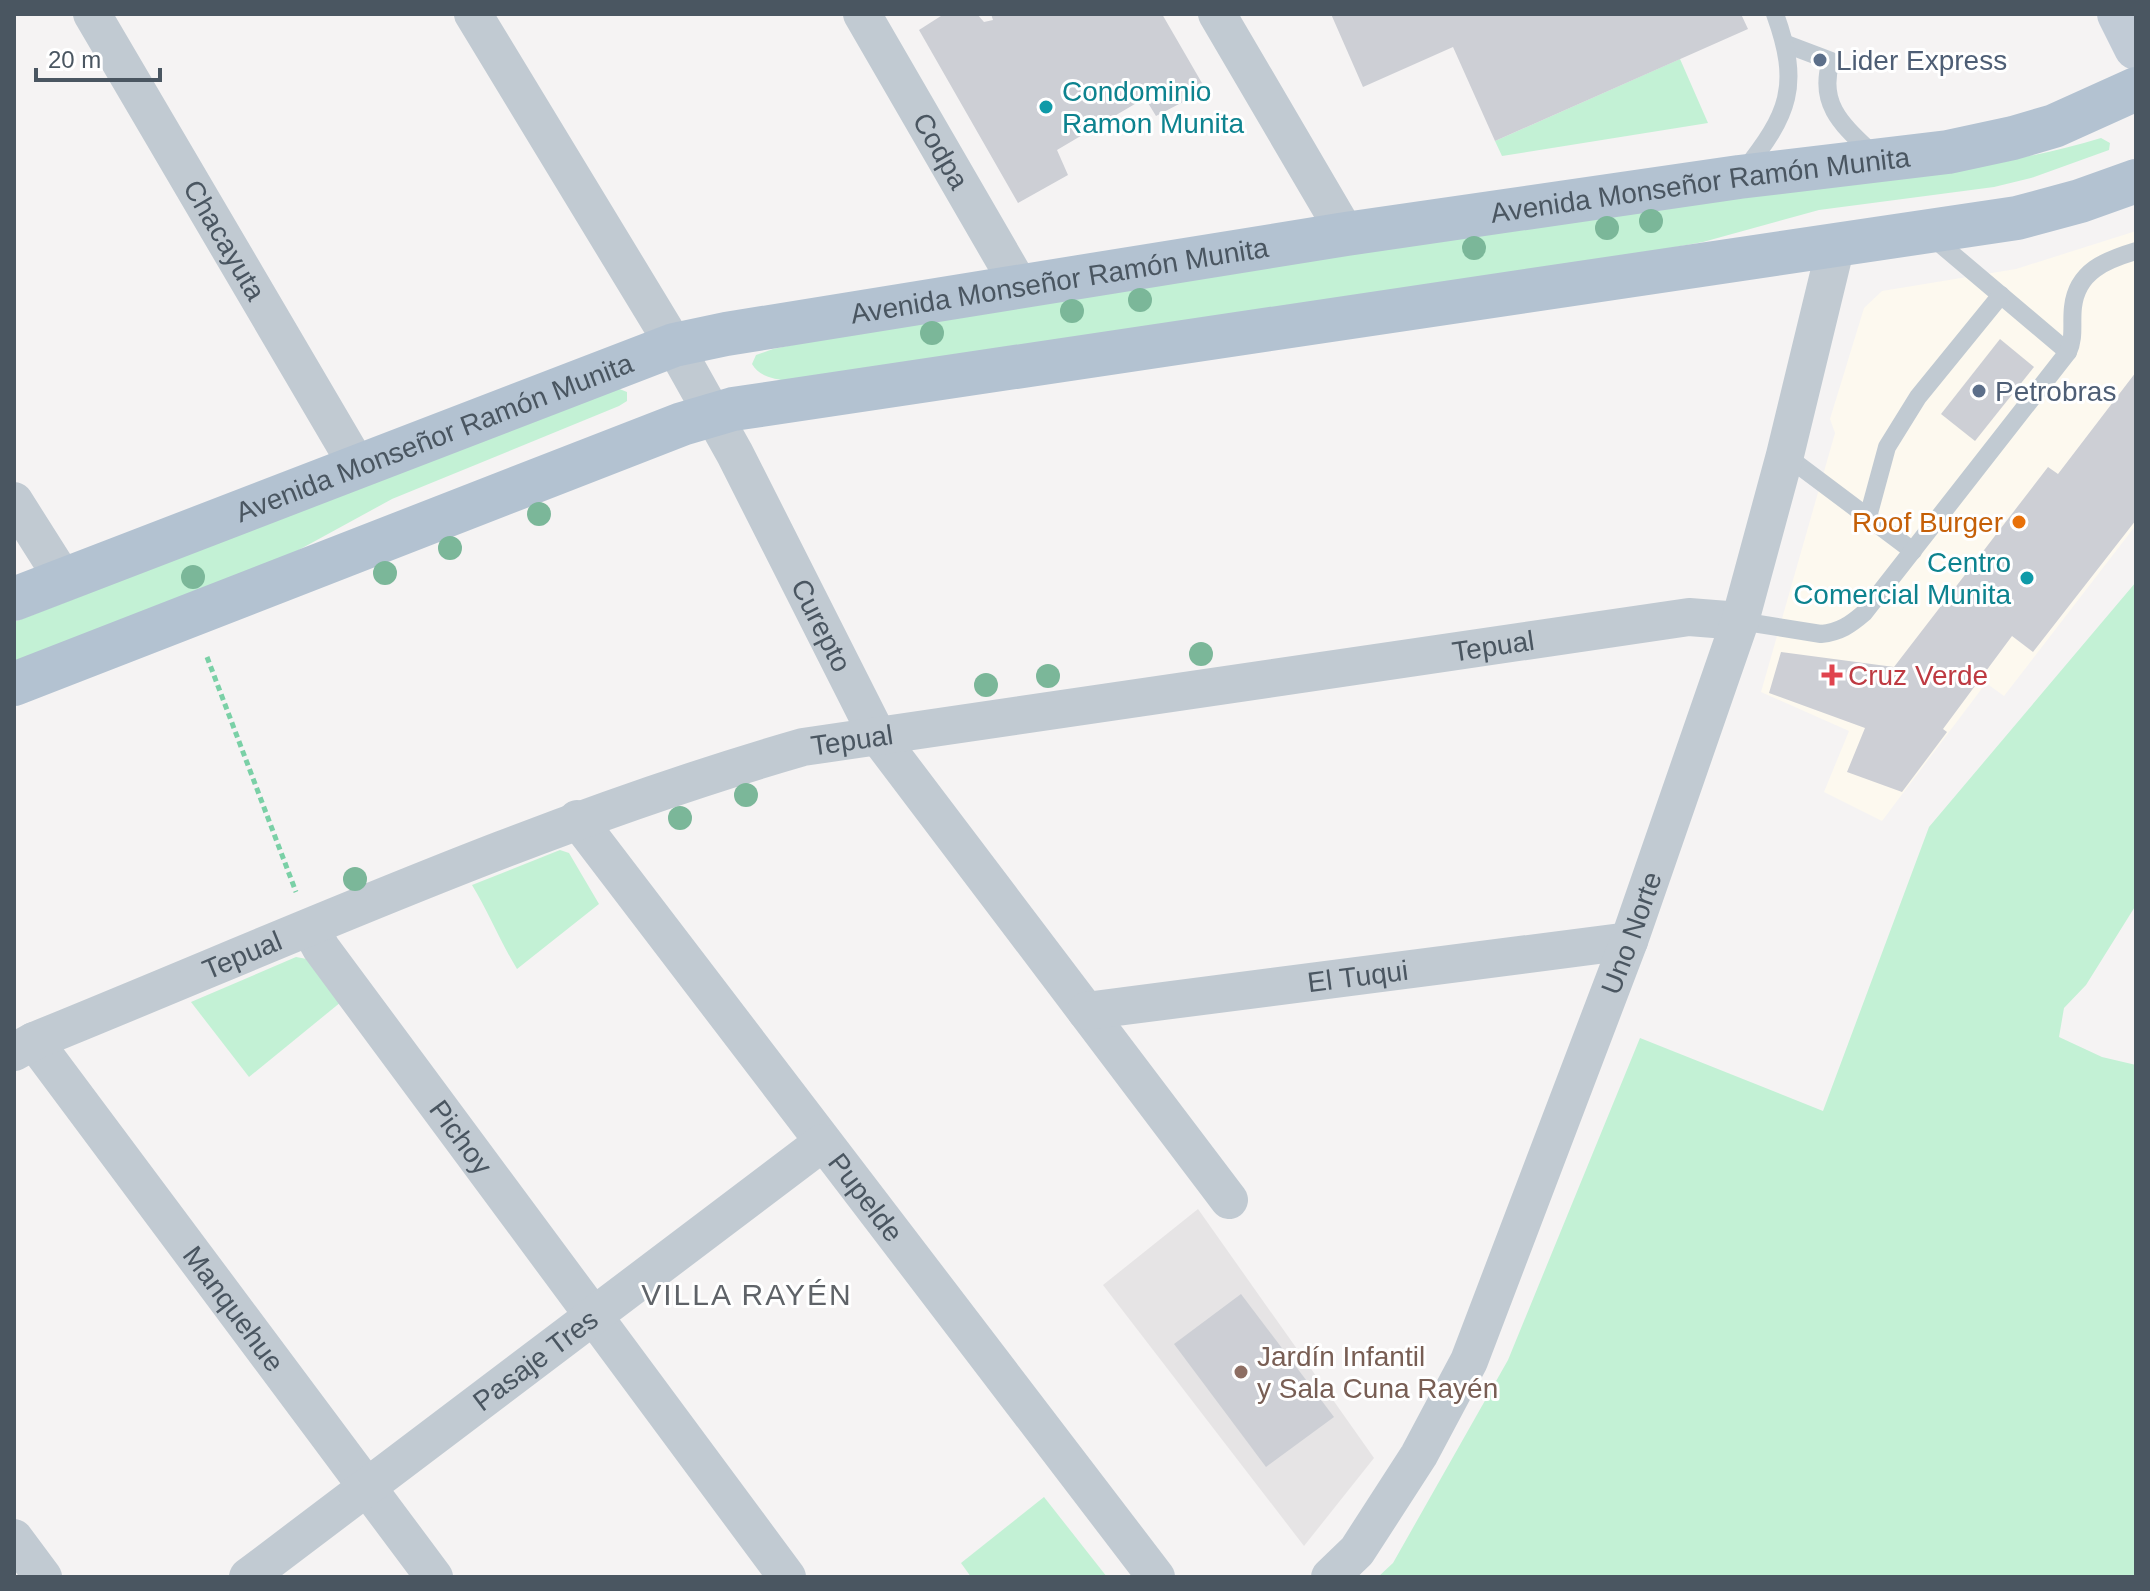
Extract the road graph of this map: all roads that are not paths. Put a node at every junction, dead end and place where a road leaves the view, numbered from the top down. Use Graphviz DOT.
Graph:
graph roads {
  1 [pos="92,14"];
  2 [pos="473,14"];
  3 [pos="862,14"];
  4 [pos="1217,14"];
  5 [pos="1775,14"];
  6 [pos="2119,14"];
  7 [pos="1786,44"];
  8 [pos="2136,48"];
  9 [pos="2136,89"];
  10 [pos="1879,160"];
  11 [pos="1739,177"];
  12 [pos="2136,181"];
  13 [pos="1927,232"];
  14 [pos="1346,234"];
  15 [pos="1836,245"];
  16 [pos="2136,251"];
  17 [pos="1020,287"];
  18 [pos="2001,295"];
  19 [pos="674,345"];
  20 [pos="2068,352"];
  21 [pos="712,414"];
  22 [pos="1785,455"];
  23 [pos="358,467"];
  24 [pos="14,501"];
  25 [pos="1868,517"];
  26 [pos="1913,551"];
  27 [pos="64,580"];
  28 [pos="14,599"];
  29 [pos="1740,621"];
  30 [pos="14,684"];
  31 [pos="877,735"];
  32 [pos="577,819"];
  33 [pos="310,928"];
  34 [pos="1629,941"];
  35 [pos="1086,1011"];
  36 [pos="24,1047"];
  37 [pos="822,1143"];
  38 [pos="1229,1200"];
  39 [pos="593,1317"];
  40 [pos="367,1487"];
  41 [pos="14,1538"];
  42 [pos="43,1577"];
  43 [pos="248,1577"];
  44 [pos="434,1577"];
  45 [pos="787,1577"];
  46 [pos="1156,1577"];
  47 [pos="1330,1577"];
  1 -- 23 [label="street, Chacayuta"];
  2 -- 19 [label="street, Curepto"];
  3 -- 17 [label="street, Codpa"];
  4 -- 14 [label="street"];
  5 -- 7 [label="lane"];
  6 -- 8 [label="main road"];
  7 -- 10 [label="lane"];
  7 -- 11 [label="lane"];
  9 -- 10 [label="main road, Avenida Monseñor Ramón Munita"];
  10 -- 11 [label="main road, Avenida Monseñor Ramón Munita"];
  11 -- 14 [label="main road, Avenida Monseñor Ramón Munita"];
  12 -- 13 [label="main road"];
  13 -- 15 [label="main road"];
  13 -- 18 [label="lane"];
  14 -- 17 [label="main road, Avenida Monseñor Ramón Munita"];
  15 -- 21 [label="main road"];
  15 -- 22 [label="street, Uno Norte"];
  16 -- 20 [label="lane"];
  17 -- 19 [label="main road, Avenida Monseñor Ramón Munita"];
  18 -- 20 [label="lane"];
  18 -- 25 [label="lane"];
  19 -- 21 [label="street, Curepto"];
  19 -- 23 [label="main road, Avenida Monseñor Ramón Munita"];
  20 -- 26 [label="lane"];
  21 -- 30 [label="main road"];
  21 -- 31 [label="street, Curepto"];
  22 -- 25 [label="lane"];
  22 -- 29 [label="street, Uno Norte"];
  23 -- 27 [label="main road, Avenida Monseñor Ramón Munita"];
  24 -- 27 [label="street"];
  25 -- 26 [label="lane"];
  26 -- 29 [label="lane"];
  27 -- 28 [label="main road, Avenida Monseñor Ramón Munita"];
  29 -- 31 [label="street, Tepual"];
  29 -- 34 [label="street, Uno Norte"];
  31 -- 32 [label="street, Tepual"];
  31 -- 35 [label="street, Curepto"];
  32 -- 33 [label="street, Tepual"];
  32 -- 37 [label="street, Pupelde"];
  33 -- 36 [label="street, Tepual"];
  33 -- 39 [label="street, Pichoy"];
  34 -- 35 [label="street, El Tuqui"];
  34 -- 47 [label="street, Uno Norte"];
  35 -- 38 [label="street, Curepto"];
  36 -- 40 [label="street, Manquehue"];
  37 -- 39 [label="street, Pasaje Tres"];
  37 -- 46 [label="street, Pupelde"];
  39 -- 40 [label="street, Pasaje Tres"];
  39 -- 45 [label="street, Pichoy"];
  40 -- 43 [label="street, Pasaje Tres"];
  40 -- 44 [label="street, Manquehue"];
  41 -- 42 [label="street"];
}
